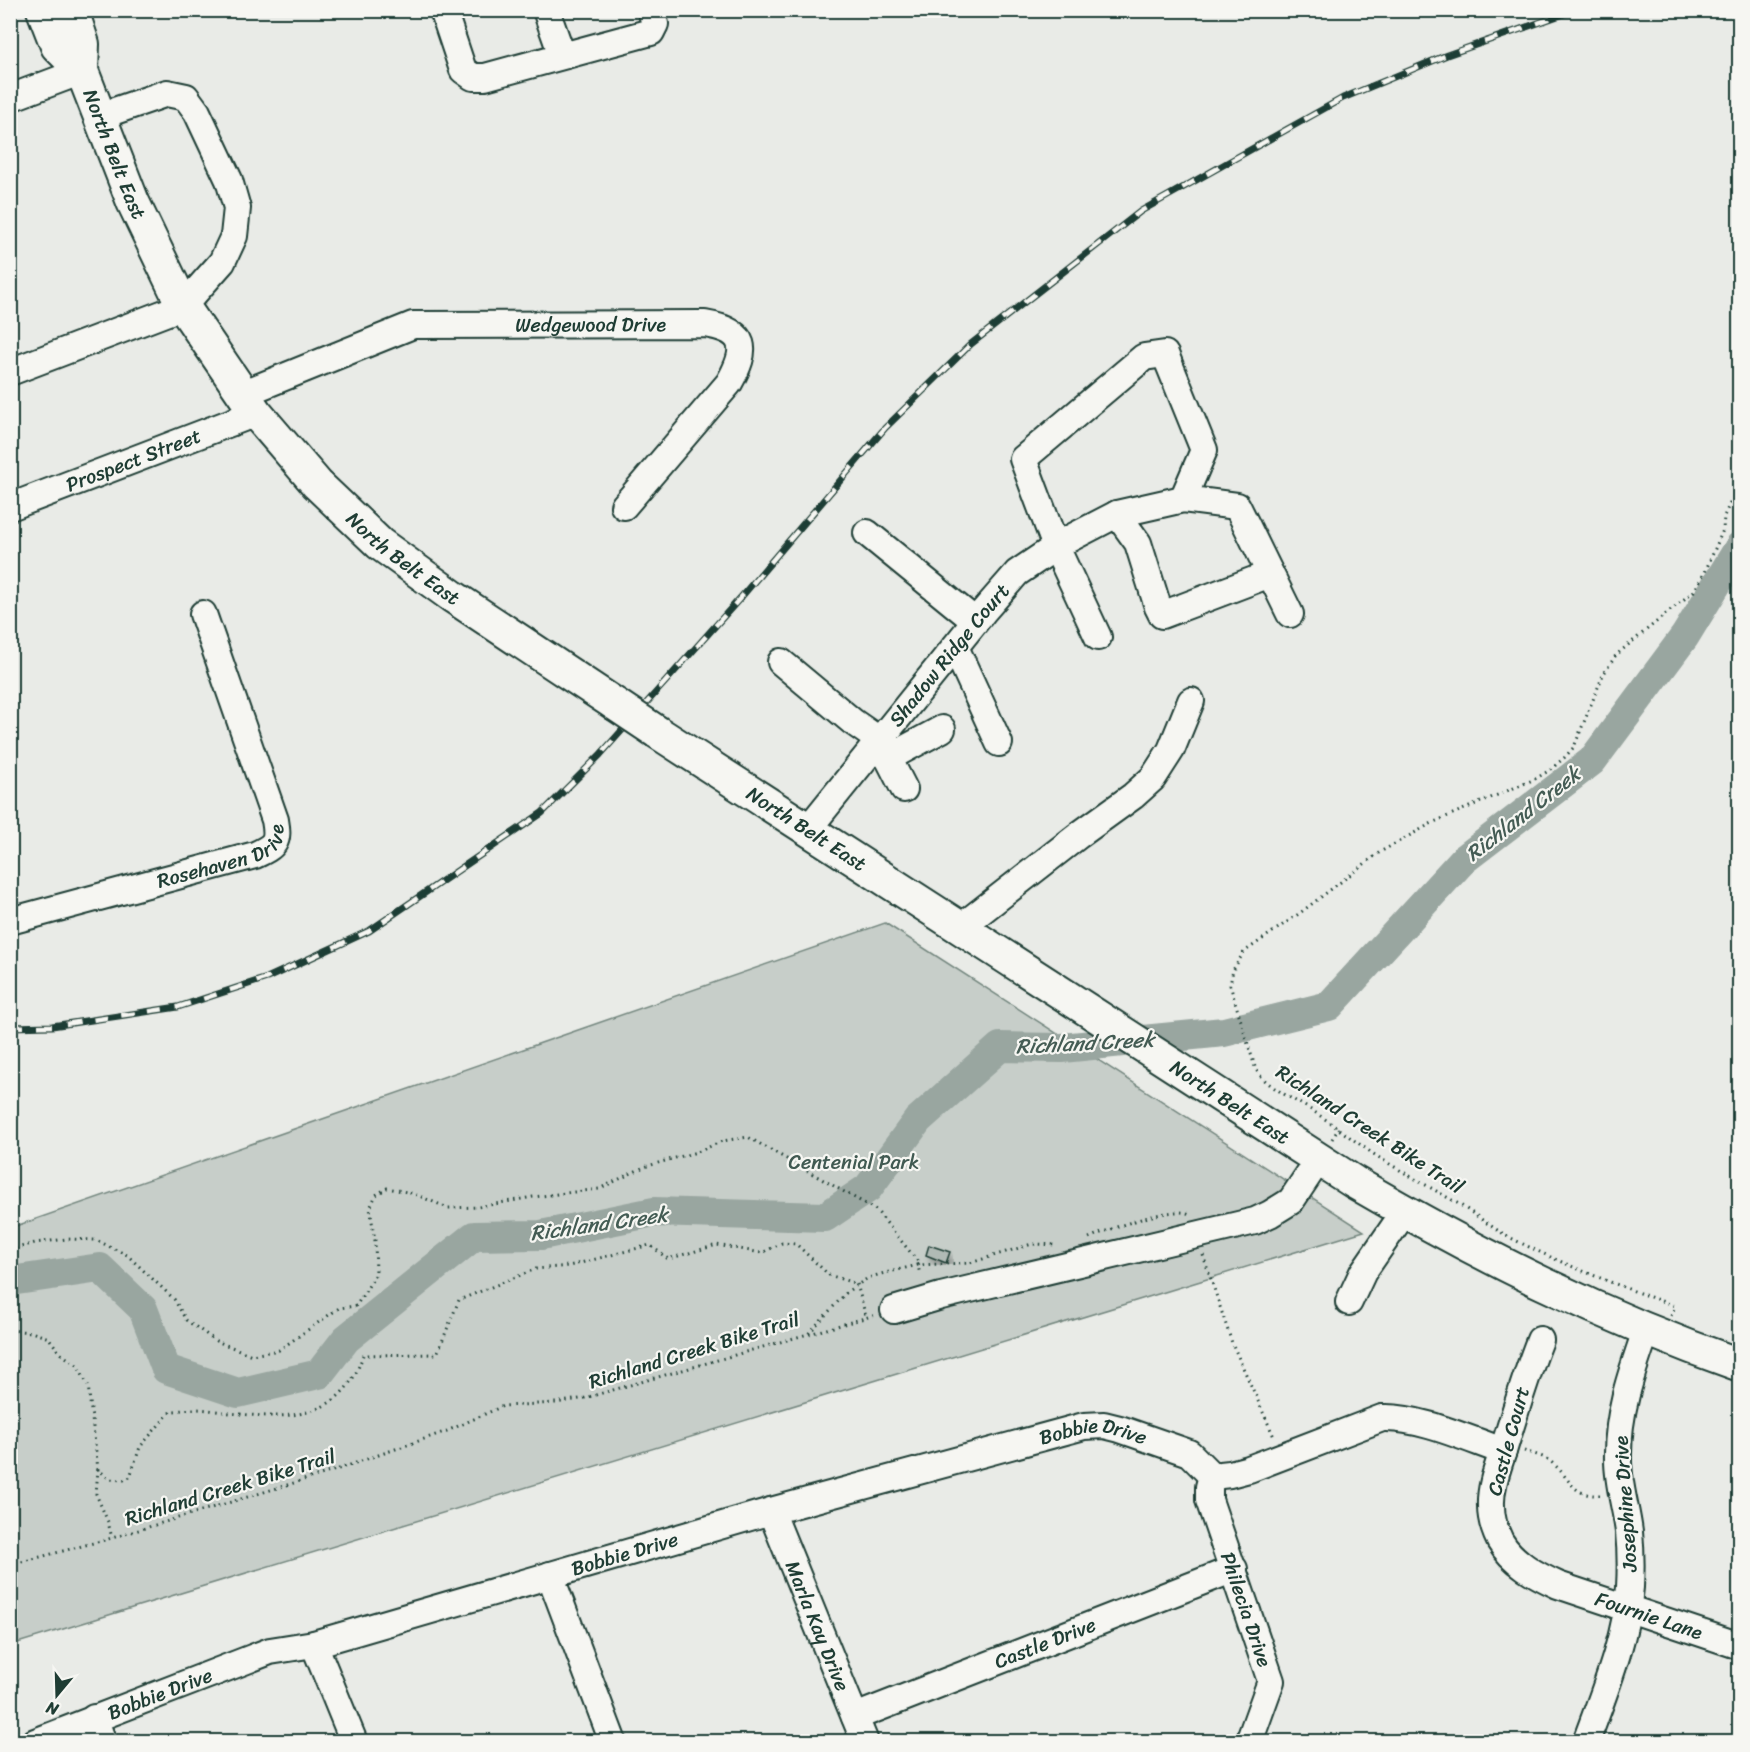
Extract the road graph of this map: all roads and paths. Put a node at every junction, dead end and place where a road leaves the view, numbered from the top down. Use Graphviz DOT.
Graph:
graph roads {
  1 [pos="43,10"];
  2 [pos="72,10"];
  3 [pos="443,10"];
  4 [pos="546,10"];
  5 [pos="658,13"];
  6 [pos="562,55"];
  7 [pos="82,70"];
  8 [pos="10,98"];
  9 [pos="100,116"];
  10 [pos="183,306"];
  11 [pos="10,372"];
  12 [pos="249,404"];
  13 [pos="1740,482"];
  14 [pos="1183,499"];
  15 [pos="624,506"];
  16 [pos="10,507"];
  17 [pos="1117,514"];
  18 [pos="867,533"];
  19 [pos="1056,547"];
  20 [pos="1270,574"];
  21 [pos="203,614"];
  22 [pos="1290,614"];
  23 [pos="975,621"];
  24 [pos="1098,637"];
  25 [pos="955,647"];
  26 [pos="781,662"];
  27 [pos="1191,701"];
  28 [pos="942,729"];
  29 [pos="999,743"];
  30 [pos="884,749"];
  31 [pos="904,789"];
  32 [pos="808,829"];
  33 [pos="10,921"];
  34 [pos="961,927"];
  35 [pos="1319,1159"];
  36 [pos="1404,1211"];
  37 [pos="1198,1236"];
  38 [pos="1083,1240"];
  39 [pos="1061,1246"];
  40 [pos="10,1250"];
  41 [pos="918,1265"];
  42 [pos="920,1275"];
  43 [pos="857,1284"];
  44 [pos="1350,1302"];
  45 [pos="1675,1306"];
  46 [pos="894,1310"];
  47 [pos="866,1317"];
  48 [pos="10,1330"];
  49 [pos="1646,1331"];
  50 [pos="808,1334"];
  51 [pos="1540,1340"];
  52 [pos="1740,1365"];
  53 [pos="1503,1451"];
  54 [pos="1283,1457"];
  55 [pos="98,1469"];
  56 [pos="1212,1476"];
  57 [pos="1621,1491"];
  58 [pos="771,1511"];
  59 [pos="112,1538"];
  60 [pos="10,1565"];
  61 [pos="1234,1569"];
  62 [pos="550,1575"];
  63 [pos="1558,1585"];
  64 [pos="1627,1609"];
  65 [pos="314,1644"];
  66 [pos="1740,1646"];
  67 [pos="855,1717"];
  68 [pos="94,1718"];
  69 [pos="34,1742"];
  70 [pos="103,1742"];
  71 [pos="354,1742"];
  72 [pos="614,1742"];
  73 [pos="865,1742"];
  74 [pos="1249,1742"];
  75 [pos="1586,1742"];
  1 -- 7 [label="main road, North Belt East"];
  2 -- 7 [label="main road, North Belt East"];
  3 -- 6 [label="street"];
  4 -- 6 [label="street"];
  5 -- 6 [label="street"];
  7 -- 8 [label="street"];
  7 -- 9 [label="main road, North Belt East"];
  9 -- 10 [label="main road, North Belt East"];
  9 -- 10 [label="street"];
  10 -- 11 [label="street"];
  10 -- 12 [label="main road, North Belt East"];
  12 -- 15 [label="street, Wedgewood Drive"];
  12 -- 16 [label="street, Prospect Street"];
  12 -- 32 [label="main road, North Belt East, bridge"];
  13 -- 45 [label="path, Richland Creek Bike Trail"];
  14 -- 17 [label="street, Shadow Ridge Court"];
  14 -- 19 [label="street"];
  14 -- 20 [label="street"];
  17 -- 19 [label="street, Shadow Ridge Court"];
  17 -- 20 [label="street"];
  18 -- 23 [label="street"];
  19 -- 23 [label="street, Shadow Ridge Court"];
  19 -- 24 [label="street"];
  20 -- 22 [label="street"];
  21 -- 33 [label="street, Rosehaven Drive"];
  23 -- 25 [label="street, Shadow Ridge Court"];
  25 -- 29 [label="street"];
  25 -- 30 [label="street, Shadow Ridge Court"];
  26 -- 30 [label="street"];
  27 -- 34 [label="street"];
  28 -- 30 [label="street"];
  30 -- 31 [label="street"];
  30 -- 32 [label="street, Shadow Ridge Court"];
  32 -- 34 [label="main road, North Belt East"];
  34 -- 35 [label="main road, North Belt East"];
  35 -- 36 [label="main road, North Belt East"];
  35 -- 37 [label="street"];
  36 -- 44 [label="street"];
  36 -- 49 [label="main road, North Belt East"];
  37 -- 38 [label="path"];
  37 -- 46 [label="street"];
  37 -- 54 [label="path"];
  39 -- 41 [label="path, Richland Creek Bike Trail"];
  40 -- 41 [label="path"];
  41 -- 42 [label="path"];
  41 -- 43 [label="path, Richland Creek Bike Trail"];
  43 -- 47 [label="path"];
  43 -- 50 [label="path, Richland Creek Bike Trail"];
  43 -- 55 [label="path"];
  46 -- 47 [label="path"];
  47 -- 50 [label="path"];
  48 -- 55 [label="path"];
  49 -- 52 [label="main road, North Belt East"];
  49 -- 57 [label="street, Josephine Drive"];
  50 -- 59 [label="path, Richland Creek Bike Trail"];
  51 -- 53 [label="street, Castle Court"];
  53 -- 54 [label="street"];
  53 -- 57 [label="path"];
  53 -- 63 [label="street, Castle Court"];
  54 -- 56 [label="street"];
  55 -- 59 [label="path"];
  56 -- 58 [label="street, Bobbie Drive"];
  56 -- 61 [label="street, Philecia Drive"];
  57 -- 64 [label="street, Josephine Drive"];
  58 -- 62 [label="street, Bobbie Drive"];
  58 -- 67 [label="street, Marla Kay Drive"];
  59 -- 60 [label="path, Richland Creek Bike Trail"];
  61 -- 67 [label="street, Castle Drive"];
  61 -- 74 [label="street, Philecia Drive"];
  62 -- 65 [label="street, Bobbie Drive"];
  62 -- 72 [label="street"];
  63 -- 64 [label="street, Fournie Lane"];
  64 -- 66 [label="street, Fournie Lane"];
  64 -- 75 [label="street, Josephine Drive"];
  65 -- 68 [label="street, Bobbie Drive"];
  65 -- 71 [label="street"];
  67 -- 73 [label="street, Marla Kay Drive"];
  68 -- 69 [label="street, Bobbie Drive"];
  68 -- 70 [label="street"];
}
